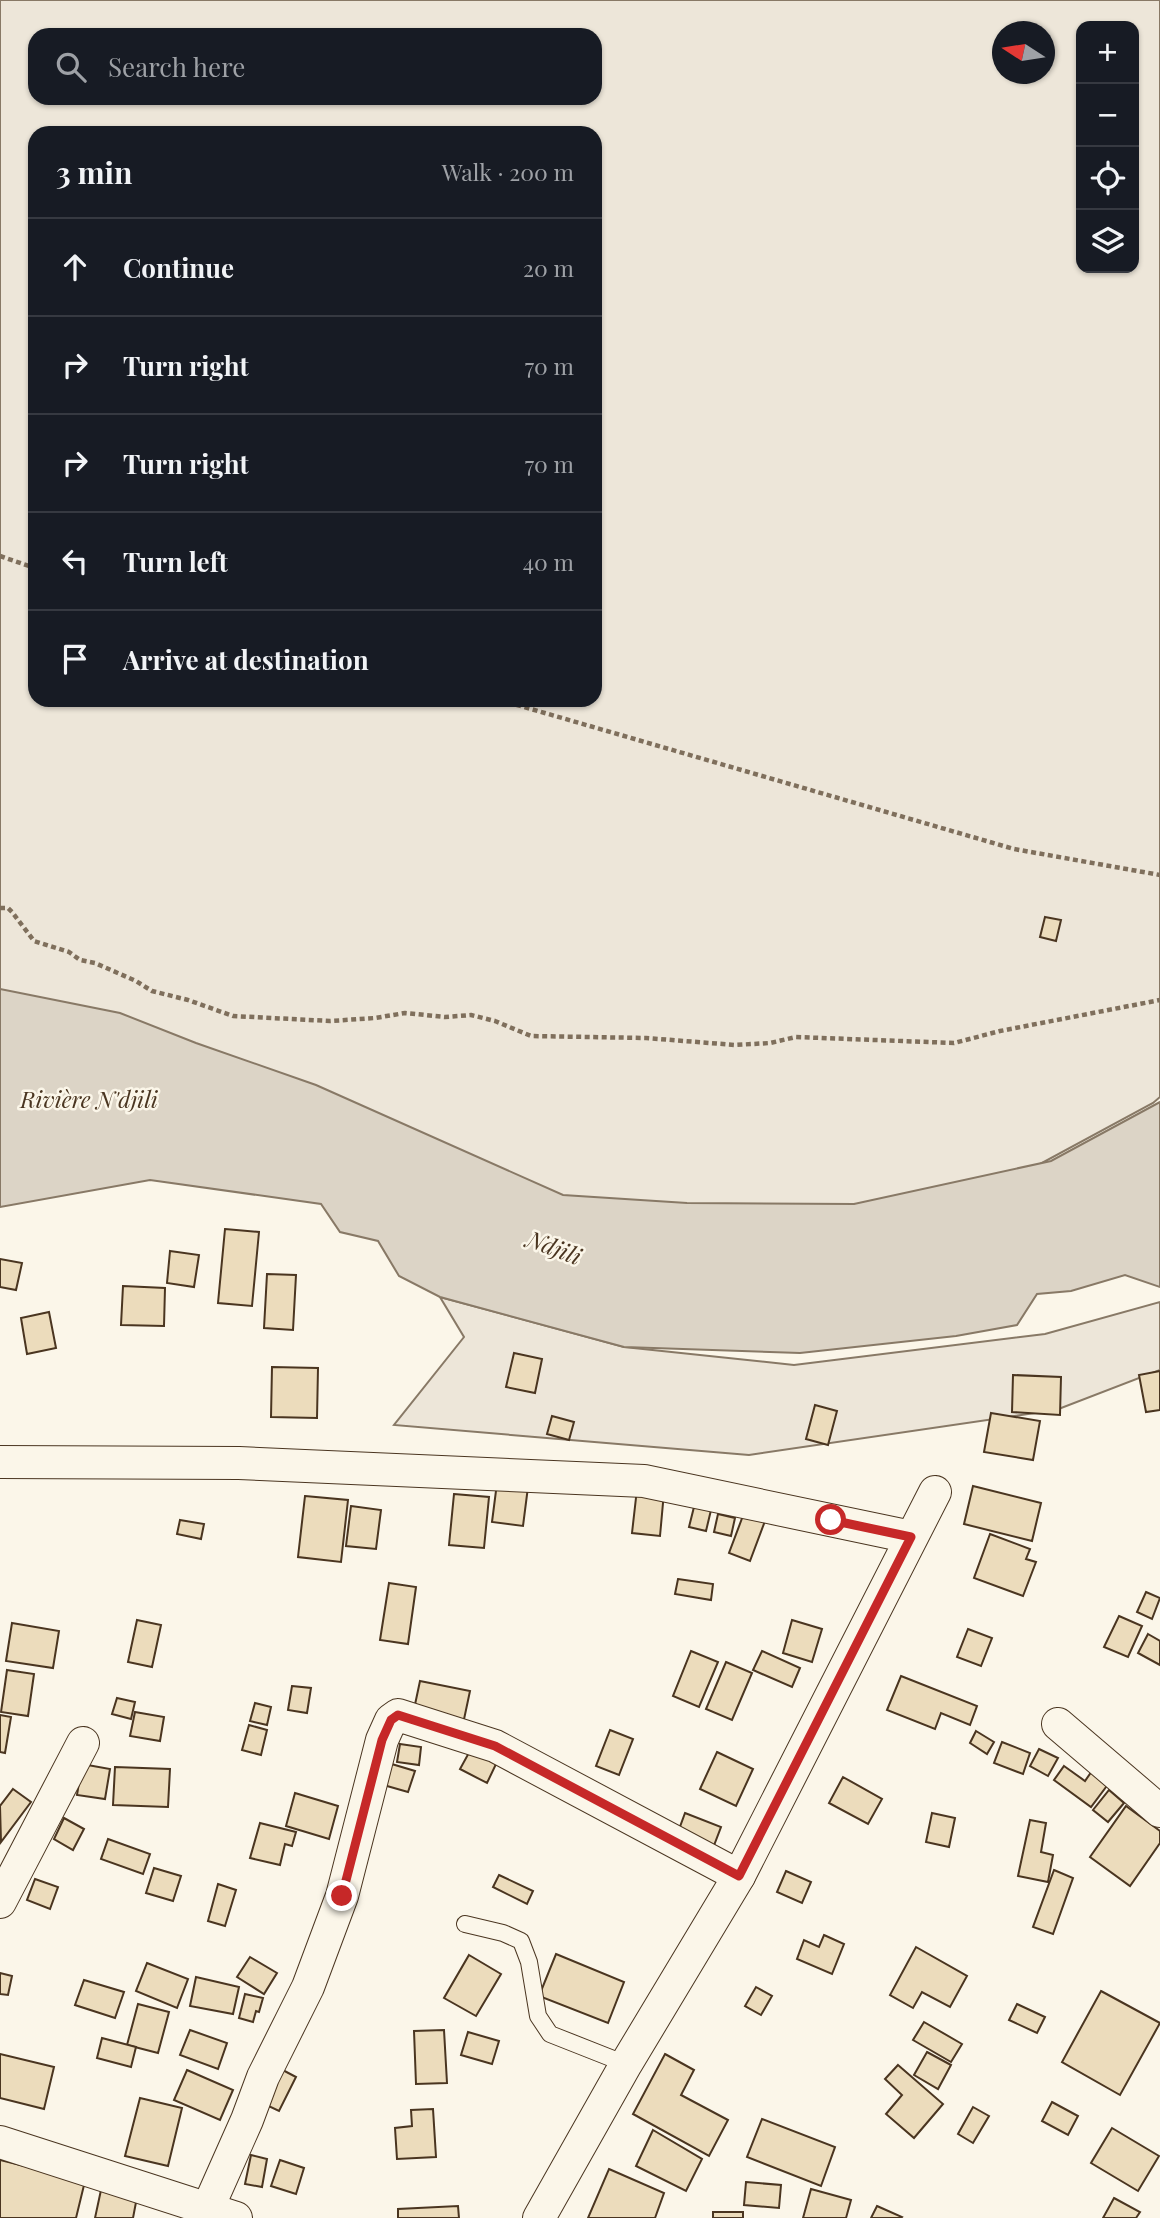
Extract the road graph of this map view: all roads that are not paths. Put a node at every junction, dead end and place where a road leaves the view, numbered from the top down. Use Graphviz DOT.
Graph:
graph roads {
  1 [pos="0,1462"];
  2 [pos="935,1492"];
  3 [pos="911,1537"];
  4 [pos="1058,1724"];
  5 [pos="83,1742"];
  6 [pos="1160,1811"];
  7 [pos="739,1876"];
  8 [pos="0,1902"];
  9 [pos="465,1924"];
  10 [pos="626,2064"];
  11 [pos="0,2142"];
  12 [pos="222,2214"];
  13 [pos="539,2218"];
  1 -- 3 [label="street"];
  2 -- 3 [label="street"];
  3 -- 7 [label="street"];
  4 -- 6 [label="street"];
  5 -- 8 [label="street"];
  7 -- 10 [label="street"];
  7 -- 12 [label="street"];
  9 -- 10 [label="lane"];
  10 -- 13 [label="street"];
  11 -- 12 [label="street"];
}
